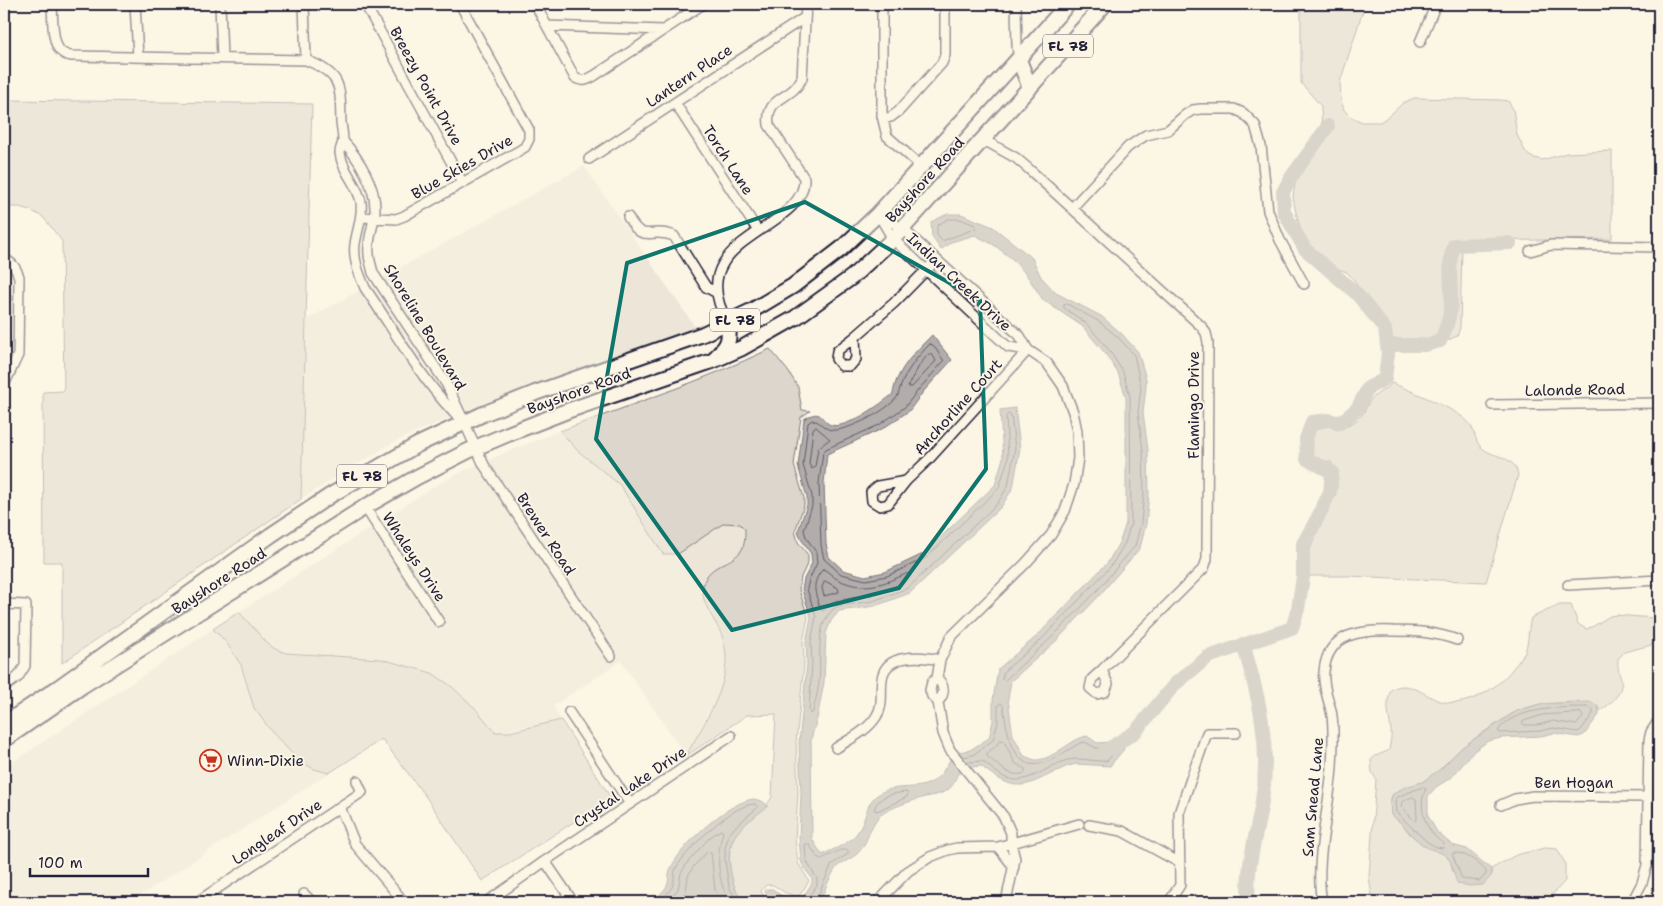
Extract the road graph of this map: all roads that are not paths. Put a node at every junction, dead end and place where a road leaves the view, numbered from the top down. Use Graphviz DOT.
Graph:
graph roads {
  1 [pos="52,4"];
  2 [pos="136,4"];
  3 [pos="220,4"];
  4 [pos="304,4"];
  5 [pos="365,4"];
  6 [pos="460,4"];
  7 [pos="535,4"];
  8 [pos="703,4"];
  9 [pos="806,4"];
  10 [pos="882,4"];
  11 [pos="945,4"];
  12 [pos="1016,4"];
  13 [pos="1068,4"];
  14 [pos="1105,4"];
  15 [pos="1436,4"];
  16 [pos="804,18"];
  17 [pos="547,26"];
  18 [pos="663,30"];
  19 [pos="1420,42"];
  20 [pos="138,57"];
  21 [pos="222,58"];
  22 [pos="306,60"];
  23 [pos="1019,60"];
  24 [pos="1030,88"];
  25 [pos="675,103"];
  26 [pos="883,119"];
  27 [pos="984,140"];
  28 [pos="343,141"];
  29 [pos="589,159"];
  30 [pos="922,167"];
  31 [pos="462,182"];
  32 [pos="1072,208"];
  33 [pos="878,214"];
  34 [pos="361,217"];
  35 [pos="628,217"];
  36 [pos="374,218"];
  37 [pos="903,229"];
  38 [pos="758,231"];
  39 [pos="893,239"];
  40 [pos="1659,247"];
  41 [pos="1530,251"];
  42 [pos="4,259"];
  43 [pos="936,260"];
  44 [pos="926,270"];
  45 [pos="1304,284"];
  46 [pos="717,293"];
  47 [pos="728,323"];
  48 [pos="854,337"];
  49 [pos="1028,350"];
  50 [pos="712,360"];
  51 [pos="4,386"];
  52 [pos="1659,403"];
  53 [pos="1492,405"];
  54 [pos="464,423"];
  55 [pos="476,448"];
  56 [pos="906,481"];
  57 [pos="365,507"];
  58 [pos="1659,580"];
  59 [pos="1568,585"];
  60 [pos="180,601"];
  61 [pos="5,605"];
  62 [pos="192,618"];
  63 [pos="439,622"];
  64 [pos="1457,640"];
  65 [pos="611,656"];
  66 [pos="940,660"];
  67 [pos="1102,670"];
  68 [pos="4,687"];
  69 [pos="569,712"];
  70 [pos="1659,720"];
  71 [pos="4,724"];
  72 [pos="1236,733"];
  73 [pos="731,736"];
  74 [pos="4,740"];
  75 [pos="836,748"];
  76 [pos="357,780"];
  77 [pos="1648,797"];
  78 [pos="630,804"];
  79 [pos="1500,805"];
  80 [pos="340,807"];
  81 [pos="1011,844"];
  82 [pos="998,847"];
  83 [pos="545,861"];
  84 [pos="1180,862"];
  85 [pos="1014,867"];
  86 [pos="304,894"];
  87 [pos="197,902"];
  88 [pos="312,902"];
  89 [pos="404,902"];
  90 [pos="487,902"];
  91 [pos="573,902"];
  92 [pos="878,902"];
  93 [pos="1006,902"];
  94 [pos="1169,902"];
  95 [pos="1322,902"];
  96 [pos="1632,902"];
  1 -- 20 [label="street, Shoreline Boulevard"];
  2 -- 20 [label="street"];
  3 -- 21 [label="street"];
  4 -- 22 [label="street"];
  5 -- 31 [label="street, Breezy Point Drive"];
  6 -- 31 [label="street, Blue Skies Drive"];
  7 -- 17 [label="street"];
  8 -- 18 [label="street"];
  9 -- 16 [label="street"];
  10 -- 26 [label="street"];
  11 -- 26 [label="street"];
  12 -- 23 [label="street"];
  13 -- 23 [label="main road, Bayshore Road / FL 78"];
  14 -- 24 [label="main road, Bayshore Road / FL 78"];
  15 -- 19 [label="street"];
  16 -- 25 [label="street, Lantern Place"];
  16 -- 38 [label="street"];
  17 -- 18 [label="street"];
  17 -- 18 [label="street"];
  20 -- 21 [label="street, Shoreline Boulevard"];
  21 -- 22 [label="street, Shoreline Boulevard"];
  22 -- 28 [label="street, Shoreline Boulevard"];
  23 -- 24 [label="main road"];
  23 -- 30 [label="main road, Bayshore Road / FL 78"];
  24 -- 27 [label="main road, Bayshore Road / FL 78"];
  25 -- 29 [label="street, Lantern Place"];
  25 -- 38 [label="street, Torch Lane"];
  26 -- 30 [label="street"];
  27 -- 32 [label="street, Flamingo Drive"];
  27 -- 37 [label="main road, Bayshore Road / FL 78"];
  28 -- 34 [label="street, Shoreline Boulevard"];
  28 -- 36 [label="street, Shoreline Boulevard"];
  30 -- 33 [label="main road, Bayshore Road / FL 78"];
  31 -- 36 [label="street, Blue Skies Drive"];
  32 -- 45 [label="street"];
  32 -- 67 [label="street, Flamingo Drive"];
  33 -- 37 [label="street, Indian Creek Drive"];
  33 -- 39 [label="street, Indian Creek Drive"];
  33 -- 47 [label="main road, Bayshore Road / FL 78"];
  34 -- 36 [label="street, Blue Skies Drive"];
  34 -- 54 [label="street, Shoreline Boulevard"];
  35 -- 46 [label="street"];
  36 -- 54 [label="street, Shoreline Boulevard"];
  37 -- 39 [label="main road, Bayshore Road / FL 78"];
  37 -- 43 [label="street, Indian Creek Drive"];
  38 -- 46 [label="street"];
  39 -- 44 [label="street, Indian Creek Drive"];
  39 -- 50 [label="main road, Bayshore Road / FL 78"];
  40 -- 41 [label="street"];
  42 -- 51 [label="street"];
  43 -- 44 [label="street"];
  43 -- 49 [label="street, Indian Creek Drive"];
  44 -- 48 [label="street"];
  44 -- 49 [label="street, Indian Creek Drive"];
  46 -- 47 [label="street"];
  47 -- 50 [label="main road"];
  47 -- 54 [label="main road, Bayshore Road / FL 78"];
  49 -- 56 [label="street, Anchorline Court"];
  49 -- 66 [label="street, Indian Creek Drive"];
  50 -- 55 [label="main road, Bayshore Road / FL 78"];
  52 -- 53 [label="street, Lalonde Road"];
  54 -- 55 [label="street, Brewer Road"];
  54 -- 60 [label="main road, Bayshore Road / FL 78"];
  55 -- 57 [label="main road, Bayshore Road / FL 78"];
  55 -- 65 [label="street, Brewer Road"];
  57 -- 62 [label="main road, Bayshore Road / FL 78"];
  57 -- 63 [label="street, Whaleys Drive"];
  58 -- 59 [label="street"];
  60 -- 62 [label="main road"];
  60 -- 71 [label="main road, Bayshore Road / FL 78"];
  61 -- 68 [label="street"];
  62 -- 74 [label="main road, Bayshore Road / FL 78"];
  64 -- 95 [label="street, Sam Snead Lane"];
  66 -- 75 [label="street"];
  66 -- 81 [label="street, Indian Creek Drive"];
  69 -- 78 [label="street"];
  70 -- 77 [label="street"];
  72 -- 84 [label="street"];
  73 -- 78 [label="street, Crystal Lake Drive"];
  76 -- 80 [label="street, Longleaf Drive"];
  77 -- 79 [label="street, Ben Hogan"];
  77 -- 96 [label="street"];
  78 -- 83 [label="street, Crystal Lake Drive"];
  80 -- 87 [label="street, Longleaf Drive"];
  80 -- 89 [label="street"];
  81 -- 82 [label="street"];
  81 -- 84 [label="street"];
  81 -- 85 [label="street"];
  82 -- 85 [label="street"];
  82 -- 92 [label="street"];
  83 -- 90 [label="street, Crystal Lake Drive"];
  83 -- 91 [label="street"];
  84 -- 94 [label="street"];
  85 -- 93 [label="street"];
  86 -- 88 [label="street"];
}
